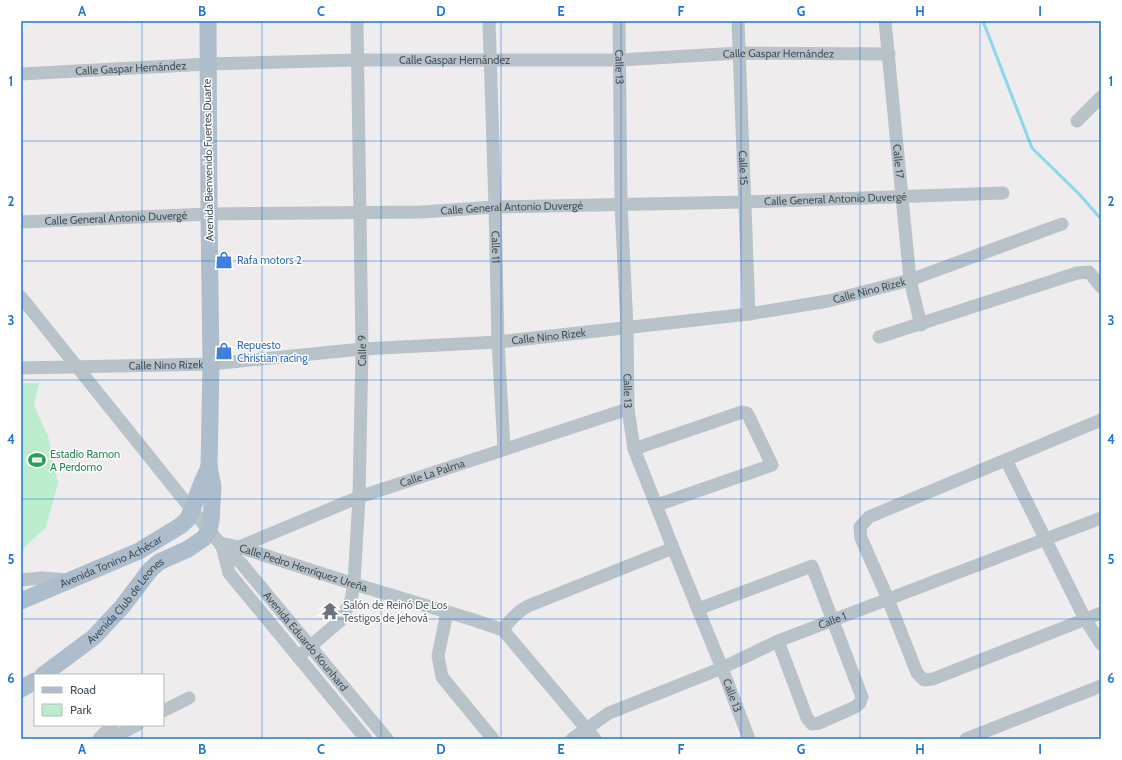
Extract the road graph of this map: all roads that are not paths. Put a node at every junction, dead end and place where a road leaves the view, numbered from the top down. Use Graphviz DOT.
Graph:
graph roads {
  1 [pos="208,21"];
  2 [pos="357,21"];
  3 [pos="489,21"];
  4 [pos="619,21"];
  5 [pos="738,21"];
  6 [pos="885,21"];
  7 [pos="740,53"];
  8 [pos="888,54"];
  9 [pos="356,60"];
  10 [pos="490,60"];
  11 [pos="619,60"];
  12 [pos="208,64"];
  13 [pos="21,74"];
  14 [pos="1101,97"];
  15 [pos="1077,121"];
  16 [pos="1003,193"];
  17 [pos="901,196"];
  18 [pos="746,202"];
  19 [pos="621,205"];
  20 [pos="495,207"];
  21 [pos="360,213"];
  22 [pos="209,214"];
  23 [pos="21,222"];
  24 [pos="1062,224"];
  25 [pos="910,280"];
  26 [pos="1101,287"];
  27 [pos="21,297"];
  28 [pos="749,314"];
  29 [pos="921,324"];
  30 [pos="627,328"];
  31 [pos="879,337"];
  32 [pos="498,342"];
  33 [pos="362,349"];
  34 [pos="211,364"];
  35 [pos="76,367"];
  36 [pos="21,368"];
  37 [pos="628,409"];
  38 [pos="1101,420"];
  39 [pos="504,449"];
  40 [pos="634,449"];
  41 [pos="1006,460"];
  42 [pos="209,467"];
  43 [pos="359,497"];
  44 [pos="657,506"];
  45 [pos="192,510"];
  46 [pos="1101,518"];
  47 [pos="209,530"];
  48 [pos="1046,539"];
  49 [pos="221,544"];
  50 [pos="239,547"];
  51 [pos="673,548"];
  52 [pos="138,551"];
  53 [pos="150,570"];
  54 [pos="21,580"];
  55 [pos="43,584"];
  56 [pos="354,584"];
  57 [pos="888,599"];
  58 [pos="21,601"];
  59 [pos="698,610"];
  60 [pos="447,612"];
  61 [pos="1101,613"];
  62 [pos="833,619"];
  63 [pos="1085,619"];
  64 [pos="503,630"];
  65 [pos="778,641"];
  66 [pos="1101,644"];
  67 [pos="310,647"];
  68 [pos="298,657"];
  69 [pos="722,668"];
  70 [pos="44,674"];
  71 [pos="34,682"];
  72 [pos="1101,686"];
  73 [pos="21,689"];
  74 [pos="189,698"];
  75 [pos="164,710"];
  76 [pos="111,726"];
  77 [pos="135,726"];
  78 [pos="586,728"];
  79 [pos="99,739"];
  80 [pos="110,739"];
  81 [pos="366,739"];
  82 [pos="387,739"];
  83 [pos="493,739"];
  84 [pos="572,739"];
  85 [pos="595,739"];
  86 [pos="749,739"];
  87 [pos="966,739"];
  1 -- 12 [label="main road, Avenida Bienvenido Fuertes Duarte"];
  2 -- 9 [label="street, Calle 9"];
  3 -- 10 [label="street, Calle 11"];
  4 -- 11 [label="street, Calle 13"];
  5 -- 7 [label="street, Calle 15"];
  6 -- 8 [label="street, Calle 17"];
  7 -- 8 [label="street, Calle Gaspar Hernández"];
  7 -- 11 [label="street, Calle Gaspar Hernández"];
  7 -- 18 [label="street, Calle 15"];
  8 -- 17 [label="street, Calle 17"];
  9 -- 10 [label="street, Calle Gaspar Hernández"];
  9 -- 12 [label="street, Calle Gaspar Hernández"];
  9 -- 21 [label="street, Calle 9"];
  10 -- 11 [label="street, Calle Gaspar Hernández"];
  10 -- 20 [label="street, Calle 11"];
  11 -- 19 [label="street, Calle 13"];
  12 -- 13 [label="street, Calle Gaspar Hernández"];
  12 -- 22 [label="main road, Avenida Bienvenido Fuertes Duarte"];
  14 -- 15 [label="street"];
  16 -- 17 [label="street, Calle General Antonio Duvergé"];
  17 -- 18 [label="street, Calle General Antonio Duvergé"];
  17 -- 25 [label="street, Calle 17"];
  18 -- 19 [label="street, Calle General Antonio Duvergé"];
  18 -- 28 [label="street, Calle 15"];
  19 -- 20 [label="street, Calle General Antonio Duvergé"];
  19 -- 30 [label="street, Calle 13"];
  20 -- 21 [label="street, Calle General Antonio Duvergé"];
  20 -- 32 [label="street, Calle 11"];
  21 -- 22 [label="street, Calle General Antonio Duvergé"];
  21 -- 33 [label="street, Calle 9"];
  22 -- 23 [label="street, Calle General Antonio Duvergé"];
  22 -- 34 [label="main road, Avenida Bienvenido Fuertes Duarte"];
  24 -- 25 [label="street, Calle Nino Rizek"];
  25 -- 28 [label="street, Calle Nino Rizek"];
  25 -- 29 [label="street, Calle 17"];
  26 -- 29 [label="street"];
  27 -- 35 [label="street, Avenida Eduardo Kounhard"];
  28 -- 30 [label="street, Calle Nino Rizek"];
  29 -- 31 [label="street"];
  30 -- 32 [label="street, Calle Nino Rizek"];
  30 -- 37 [label="street, Calle 13"];
  32 -- 33 [label="street, Calle Nino Rizek"];
  32 -- 39 [label="street, Calle 11"];
  33 -- 34 [label="street, Calle Nino Rizek"];
  33 -- 43 [label="street, Calle 9"];
  34 -- 35 [label="street, Calle Nino Rizek"];
  34 -- 42 [label="main road, Avenida Bienvenido Fuertes Duarte"];
  35 -- 36 [label="street, Calle Nino Rizek"];
  35 -- 45 [label="street, Avenida Eduardo Kounhard"];
  37 -- 39 [label="street, Calle La Palma"];
  37 -- 40 [label="street, Calle 13"];
  38 -- 41 [label="street"];
  39 -- 43 [label="street, Calle La Palma"];
  40 -- 44 [label="street, Calle 13"];
  40 -- 44 [label="street"];
  41 -- 48 [label="street"];
  41 -- 57 [label="street"];
  42 -- 45 [label="main road, Avenida Bienvenido Fuertes Duarte"];
  42 -- 47 [label="main road, Avenida Bienvenido Fuertes Duarte"];
  43 -- 50 [label="street, Calle La Palma"];
  43 -- 56 [label="street, Calle 9"];
  44 -- 51 [label="street, Calle 13"];
  45 -- 47 [label="street, Avenida Eduardo Kounhard"];
  45 -- 52 [label="main road, Avenida Tonino Achécar"];
  46 -- 48 [label="street, Calle 1"];
  47 -- 49 [label="street, Avenida Eduardo Kounhard"];
  47 -- 53 [label="main road, Avenida Club de Leones"];
  48 -- 57 [label="street, Calle 1"];
  48 -- 63 [label="street"];
  49 -- 50 [label="street, Calle Pedro Henríquez Ureña"];
  49 -- 67 [label="street, Avenida Eduardo Kounhard"];
  49 -- 68 [label="street, Avenida Eduardo Kounhard"];
  50 -- 56 [label="street, Calle Pedro Henríquez Ureña"];
  51 -- 59 [label="street, Calle 13"];
  51 -- 64 [label="street"];
  52 -- 53 [label="main road"];
  52 -- 55 [label="main road, Avenida Tonino Achécar"];
  53 -- 70 [label="main road, Avenida Club de Leones"];
  54 -- 55 [label="street"];
  55 -- 58 [label="main road, Avenida Tonino Achécar"];
  56 -- 60 [label="street, Calle Pedro Henríquez Ureña"];
  56 -- 67 [label="street, Calle 9"];
  57 -- 62 [label="street, Calle 1"];
  57 -- 63 [label="street"];
  59 -- 62 [label="street"];
  59 -- 69 [label="street, Calle 13"];
  60 -- 64 [label="street, Calle Pedro Henríquez Ureña"];
  60 -- 83 [label="street"];
  61 -- 63 [label="street"];
  62 -- 65 [label="street, Calle 1"];
  62 -- 65 [label="street"];
  63 -- 66 [label="street"];
  64 -- 78 [label="street"];
  65 -- 69 [label="street, Calle 1"];
  67 -- 68 [label="street, Calle 9"];
  67 -- 82 [label="street, Avenida Eduardo Kounhard"];
  68 -- 81 [label="street, Avenida Eduardo Kounhard"];
  69 -- 78 [label="street, Calle 1"];
  69 -- 86 [label="street, Calle 13"];
  71 -- 73 [label="main road"];
  72 -- 87 [label="street"];
  74 -- 75 [label="street"];
  76 -- 79 [label="street"];
  77 -- 80 [label="street"];
  78 -- 84 [label="street, Calle 1"];
  78 -- 85 [label="street"];
}
